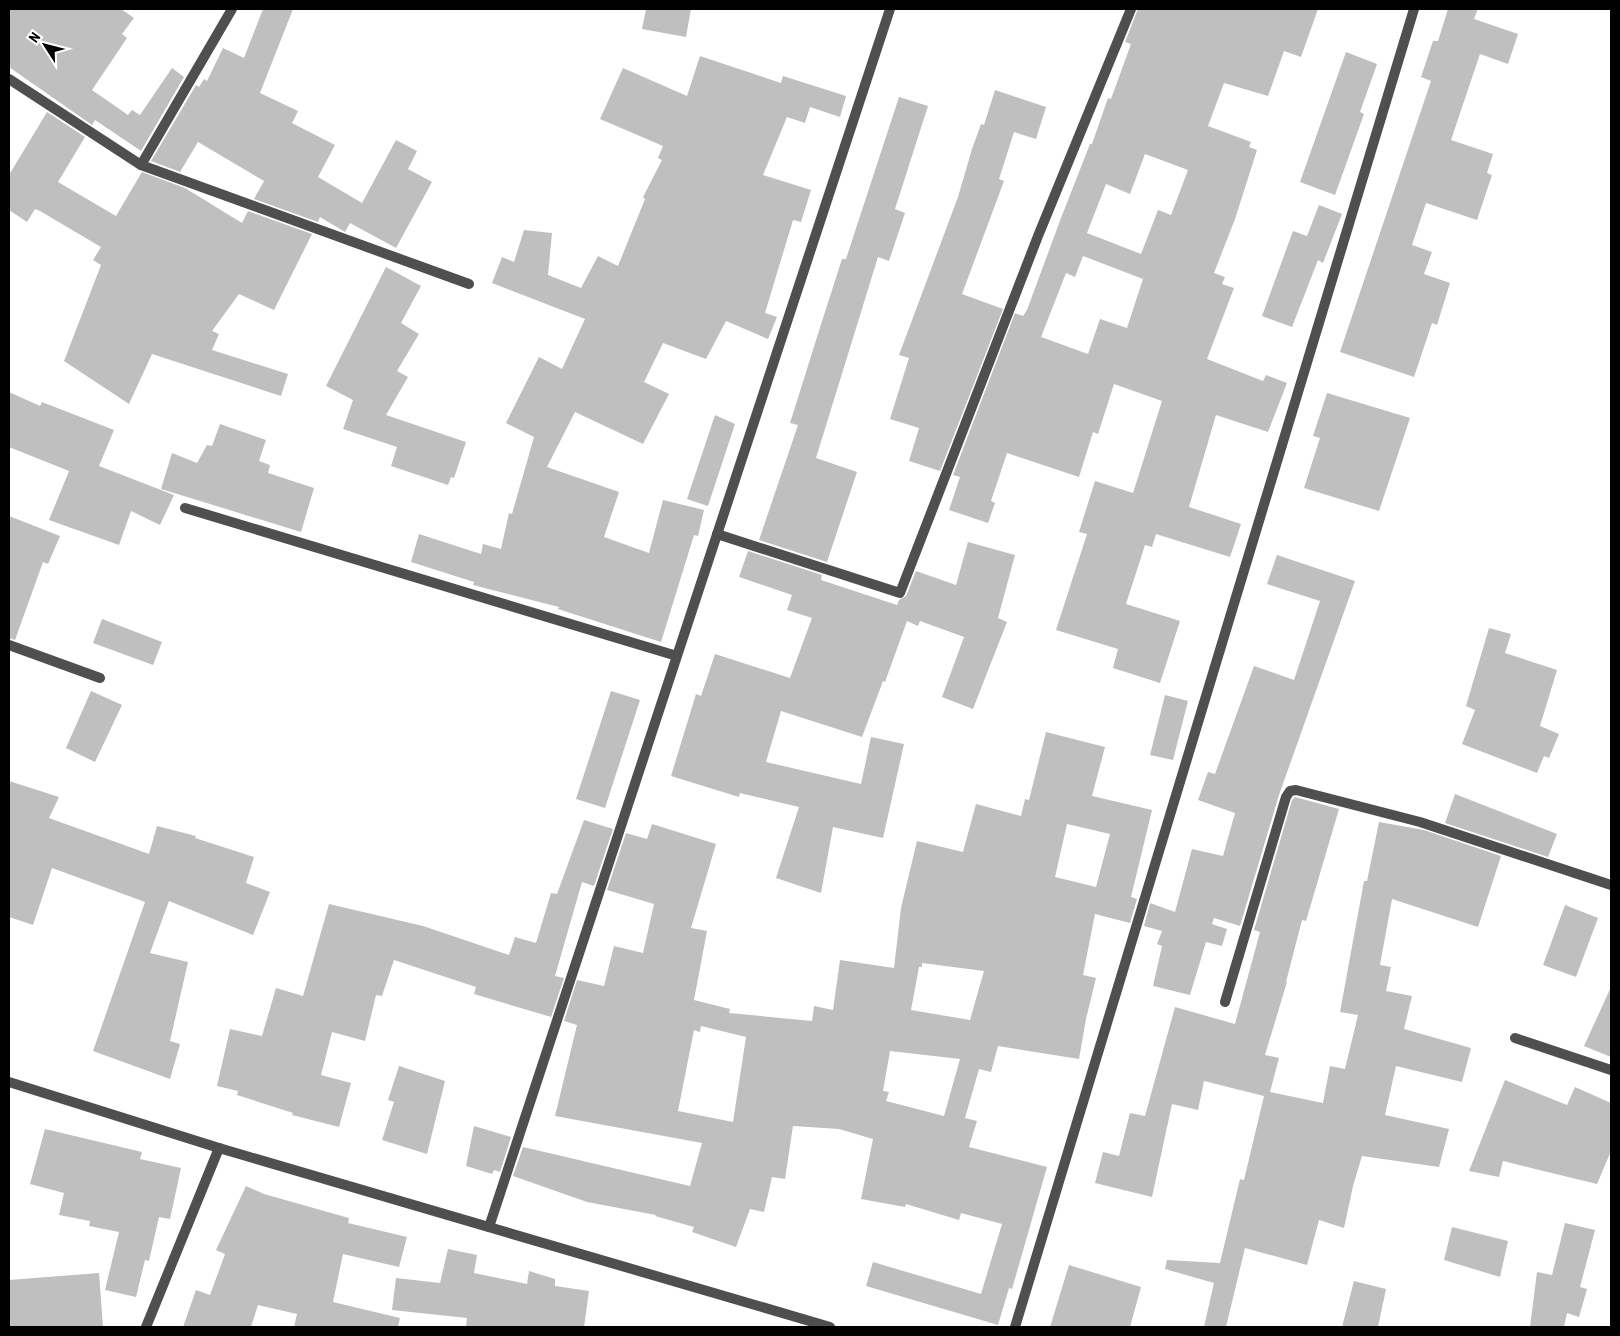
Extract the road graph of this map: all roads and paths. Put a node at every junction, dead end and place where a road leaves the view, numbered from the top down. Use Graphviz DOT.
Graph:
graph roads {
  1 [pos="232,9"];
  2 [pos="890,9"];
  3 [pos="1131,9"];
  4 [pos="1414,9"];
  5 [pos="9,79"];
  6 [pos="141,165"];
  7 [pos="469,284"];
  8 [pos="185,508"];
  9 [pos="717,534"];
  10 [pos="9,645"];
  11 [pos="677,656"];
  12 [pos="100,678"];
  13 [pos="1611,885"];
  14 [pos="1225,1002"];
  15 [pos="1515,1038"];
  16 [pos="1611,1070"];
  17 [pos="9,1082"];
  18 [pos="220,1148"];
  19 [pos="489,1227"];
  20 [pos="146,1327"];
  21 [pos="830,1327"];
  22 [pos="1015,1327"];
  1 -- 6 [label="street"];
  2 -- 9 [label="street"];
  3 -- 9 [label="street"];
  4 -- 22 [label="street"];
  5 -- 6 [label="street"];
  6 -- 7 [label="street"];
  8 -- 11 [label="street"];
  9 -- 11 [label="street"];
  10 -- 12 [label="street"];
  11 -- 19 [label="street"];
  13 -- 14 [label="street"];
  15 -- 16 [label="street"];
  17 -- 18 [label="street"];
  18 -- 19 [label="street"];
  18 -- 20 [label="street"];
  19 -- 21 [label="street"];
}
